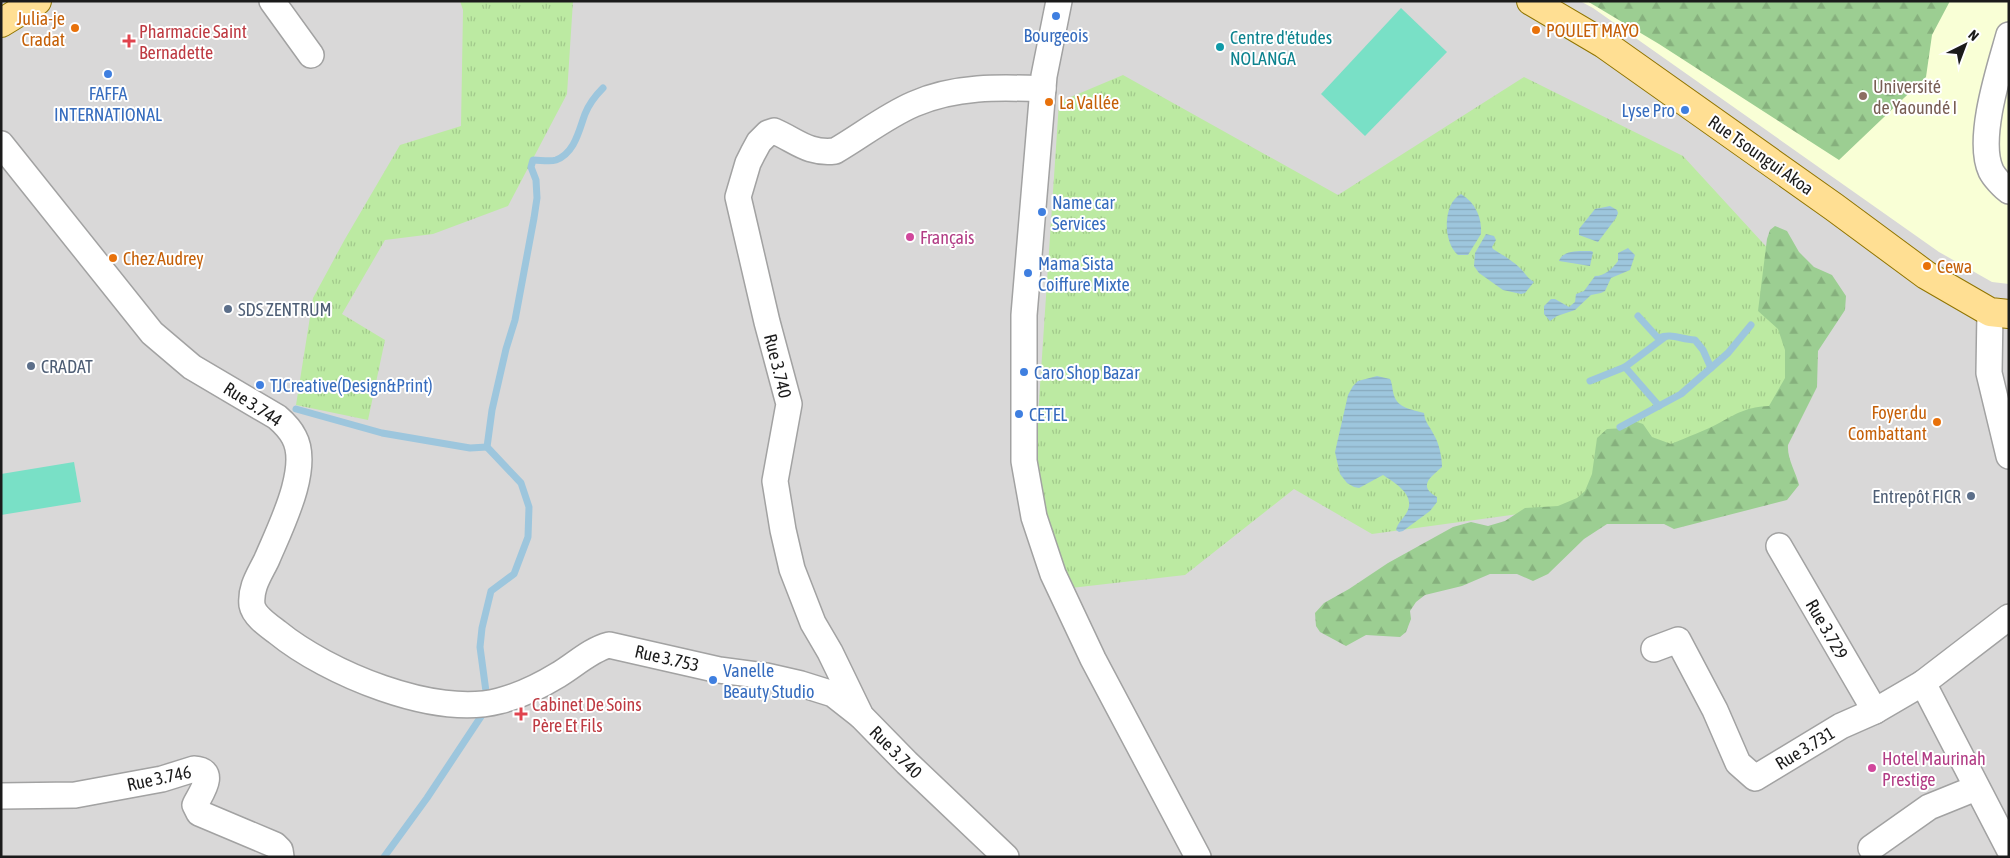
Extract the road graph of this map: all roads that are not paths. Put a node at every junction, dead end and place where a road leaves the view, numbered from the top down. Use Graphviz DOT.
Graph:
graph roads {
  1 [pos="37,1"];
  2 [pos="272,1"];
  3 [pos="1059,1"];
  4 [pos="1531,1"];
  5 [pos="1,22"];
  6 [pos="2009,34"];
  7 [pos="311,55"];
  8 [pos="1043,89"];
  9 [pos="1,144"];
  10 [pos="2009,191"];
  11 [pos="1999,313"];
  12 [pos="2009,456"];
  13 [pos="1779,546"];
  14 [pos="2009,617"];
  15 [pos="1654,649"];
  16 [pos="1923,683"];
  17 [pos="488,703"];
  18 [pos="1875,711"];
  19 [pos="861,716"];
  20 [pos="1976,788"];
  21 [pos="1,796"];
  22 [pos="1871,848"];
  23 [pos="2009,849"];
  24 [pos="281,857"];
  25 [pos="1006,857"];
  26 [pos="1198,857"];
  1 -- 5 [label="main road"];
  2 -- 7 [label="street"];
  3 -- 8 [label="street"];
  4 -- 11 [label="main road, Rue Tsoungui Akoa"];
  6 -- 10 [label="street"];
  8 -- 19 [label="street, Rue 3.740"];
  8 -- 26 [label="street"];
  9 -- 17 [label="street, Rue 3.744"];
  11 -- 12 [label="street"];
  13 -- 18 [label="street, Rue 3.729"];
  14 -- 16 [label="street, Rue 3.731"];
  15 -- 18 [label="street, Rue 3.731"];
  16 -- 18 [label="street, Rue 3.731"];
  16 -- 20 [label="street"];
  17 -- 19 [label="street, Rue 3.753"];
  19 -- 25 [label="street, Rue 3.740"];
  20 -- 22 [label="street"];
  20 -- 23 [label="street"];
  21 -- 24 [label="street, Rue 3.746"];
}
